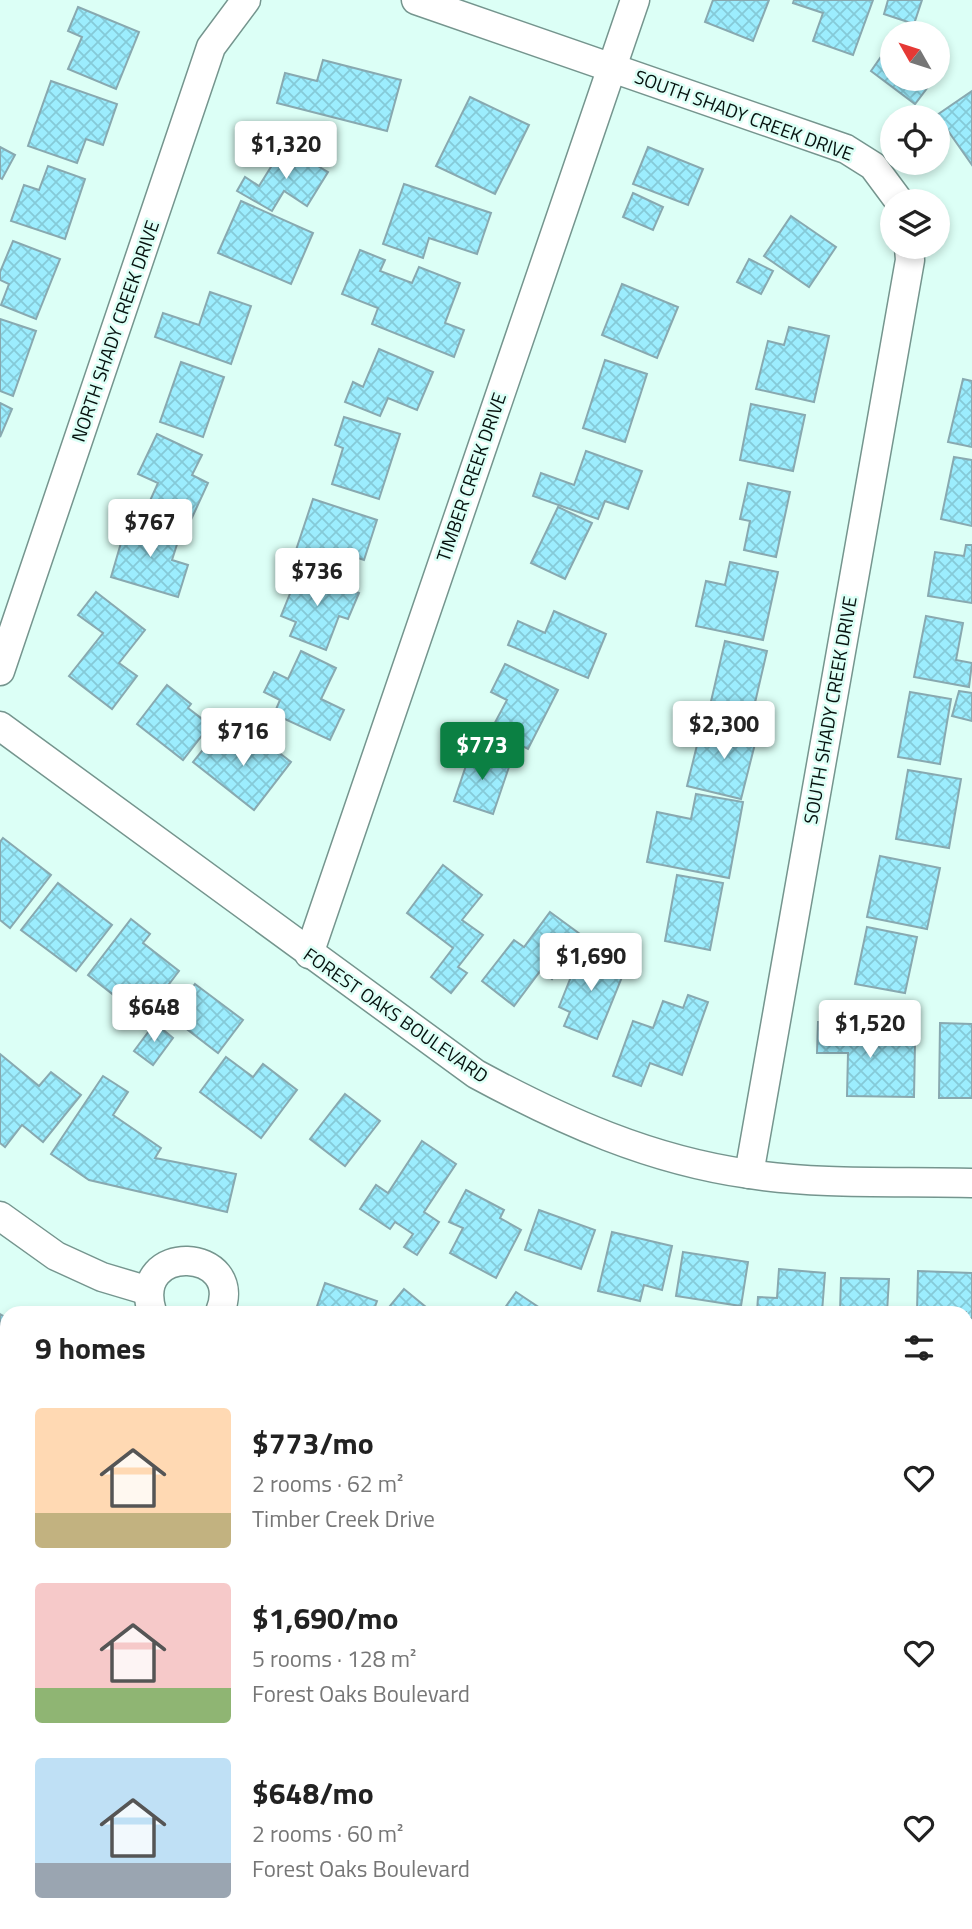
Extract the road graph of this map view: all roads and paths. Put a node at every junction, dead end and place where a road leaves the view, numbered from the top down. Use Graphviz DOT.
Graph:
graph roads {
  1 [pos="246,0"];
  2 [pos="416,0"];
  3 [pos="635,0"];
  4 [pos="611,66"];
  5 [pos="890,189"];
  6 [pos="910,259"];
  7 [pos="0,671"];
  8 [pos="0,726"];
  9 [pos="309,954"];
  10 [pos="749,1174"];
  11 [pos="972,1182"];
  12 [pos="0,1216"];
  13 [pos="151,1302"];
  14 [pos="222,1306"];
  1 -- 7 [label="street, NORTH SHADY CREEK DRIVE"];
  2 -- 4 [label="street"];
  3 -- 4 [label="street, TIMBER CREEK DRIVE"];
  4 -- 5 [label="street, SOUTH SHADY CREEK DRIVE"];
  4 -- 9 [label="street, TIMBER CREEK DRIVE"];
  6 -- 10 [label="street, SOUTH SHADY CREEK DRIVE"];
  8 -- 9 [label="street, FOREST OAKS BOULEVARD"];
  9 -- 10 [label="street, FOREST OAKS BOULEVARD"];
  10 -- 11 [label="street, FOREST OAKS BOULEVARD"];
  12 -- 13 [label="street"];
  13 -- 14 [label="street"];
}
